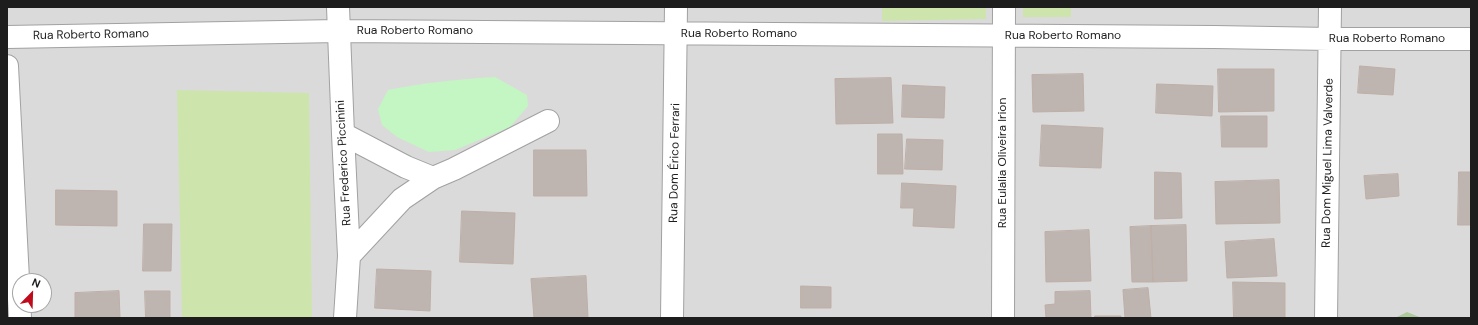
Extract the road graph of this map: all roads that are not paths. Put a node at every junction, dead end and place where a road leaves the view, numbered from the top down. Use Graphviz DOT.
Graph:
graph roads {
  1 [pos="338,7"];
  2 [pos="676,7"];
  3 [pos="1004,7"];
  4 [pos="1330,7"];
  5 [pos="338,31"];
  6 [pos="676,33"];
  7 [pos="7,36"];
  8 [pos="1004,36"];
  9 [pos="1330,39"];
  10 [pos="1471,39"];
  11 [pos="7,66"];
  12 [pos="548,121"];
  13 [pos="343,134"];
  14 [pos="433,178"];
  15 [pos="349,256"];
  16 [pos="20,318"];
  17 [pos="345,318"];
  18 [pos="672,318"];
  19 [pos="1003,318"];
  20 [pos="1326,318"];
  1 -- 5 [label="street, Rua Frederico Piccinini"];
  2 -- 6 [label="street, Rua Dom Érico Ferrari"];
  3 -- 8 [label="street, Rua Eulalia Oliveira Irion"];
  4 -- 9 [label="street, Rua Dom Miguel Lima Valverde"];
  5 -- 6 [label="street, Rua Roberto Romano"];
  5 -- 7 [label="street, Rua Roberto Romano"];
  5 -- 13 [label="street, Rua Frederico Piccinini"];
  6 -- 8 [label="street, Rua Roberto Romano"];
  6 -- 18 [label="street, Rua Dom Érico Ferrari"];
  8 -- 9 [label="street, Rua Roberto Romano"];
  8 -- 19 [label="street, Rua Eulalia Oliveira Irion"];
  9 -- 10 [label="street, Rua Roberto Romano"];
  9 -- 20 [label="street, Rua Dom Miguel Lima Valverde"];
  11 -- 16 [label="street"];
  12 -- 14 [label="street"];
  13 -- 14 [label="street"];
  13 -- 15 [label="street, Rua Frederico Piccinini"];
  14 -- 15 [label="street"];
  15 -- 17 [label="street, Rua Frederico Piccinini"];
}
